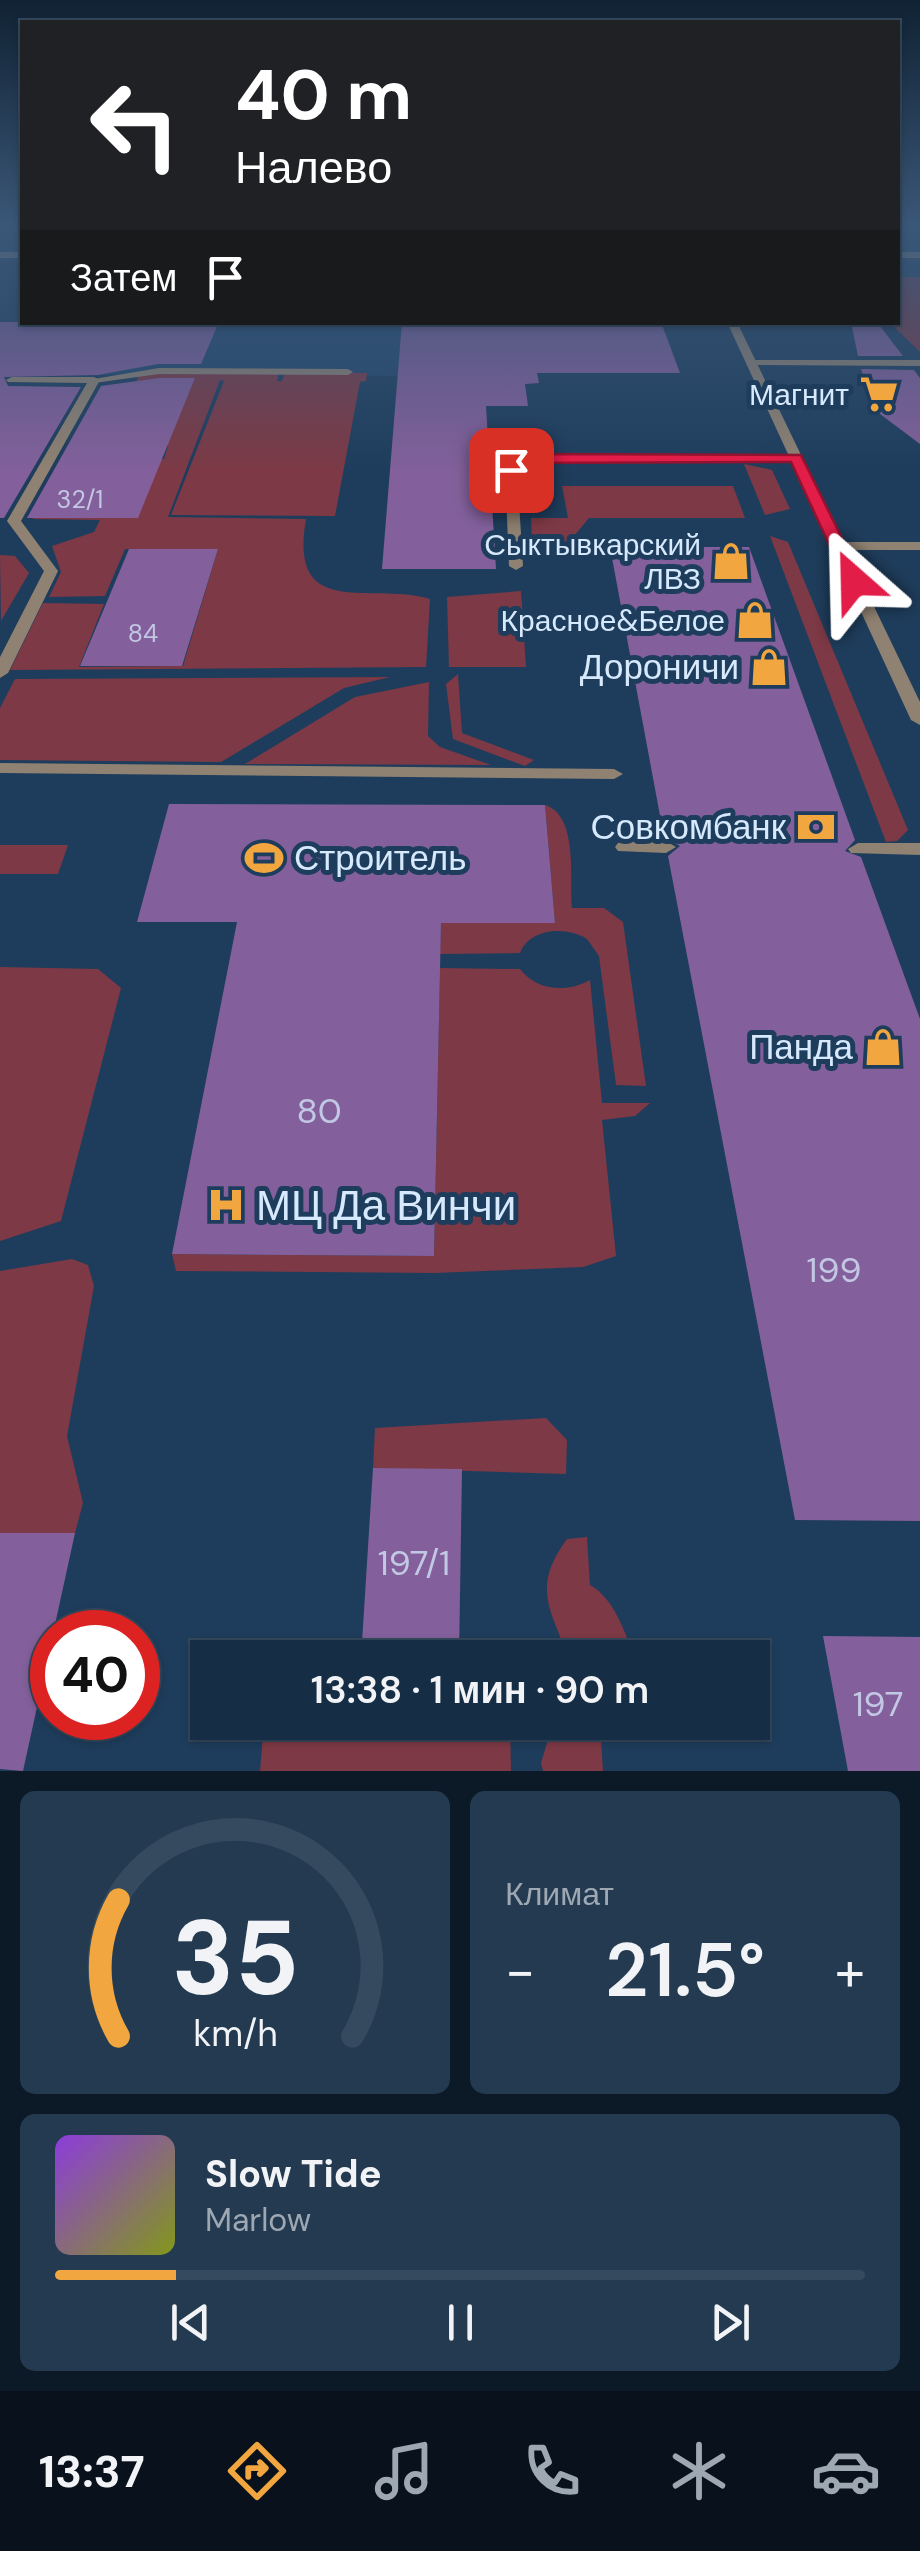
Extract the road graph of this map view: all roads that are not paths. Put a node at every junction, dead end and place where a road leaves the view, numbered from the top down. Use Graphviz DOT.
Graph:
graph roads {
  1 [pos="733,325"];
  2 [pos="751,363"];
  3 [pos="920,363"];
  4 [pos="348,372"];
  5 [pos="6,380"];
  6 [pos="94,380"];
  7 [pos="796,458"];
  8 [pos="838,546"];
  9 [pos="920,546"];
  10 [pos="516,566"];
  11 [pos="0,673"];
  12 [pos="920,720"];
  13 [pos="0,768"];
  14 [pos="614,774"];
  15 [pos="625,848"];
  16 [pos="666,848"];
  17 [pos="858,849"];
  18 [pos="920,849"];
  1 -- 2 [label="street"];
  2 -- 3 [label="street"];
  2 -- 7 [label="street"];
  4 -- 6 [label="street"];
  5 -- 6 [label="street"];
  6 -- 11 [label="street"];
  7 -- 8 [label="street"];
  7 -- 10 [label="street"];
  8 -- 9 [label="street"];
  8 -- 12 [label="street"];
  13 -- 14 [label="street"];
  15 -- 16 [label="street"];
  17 -- 18 [label="street"];
}
